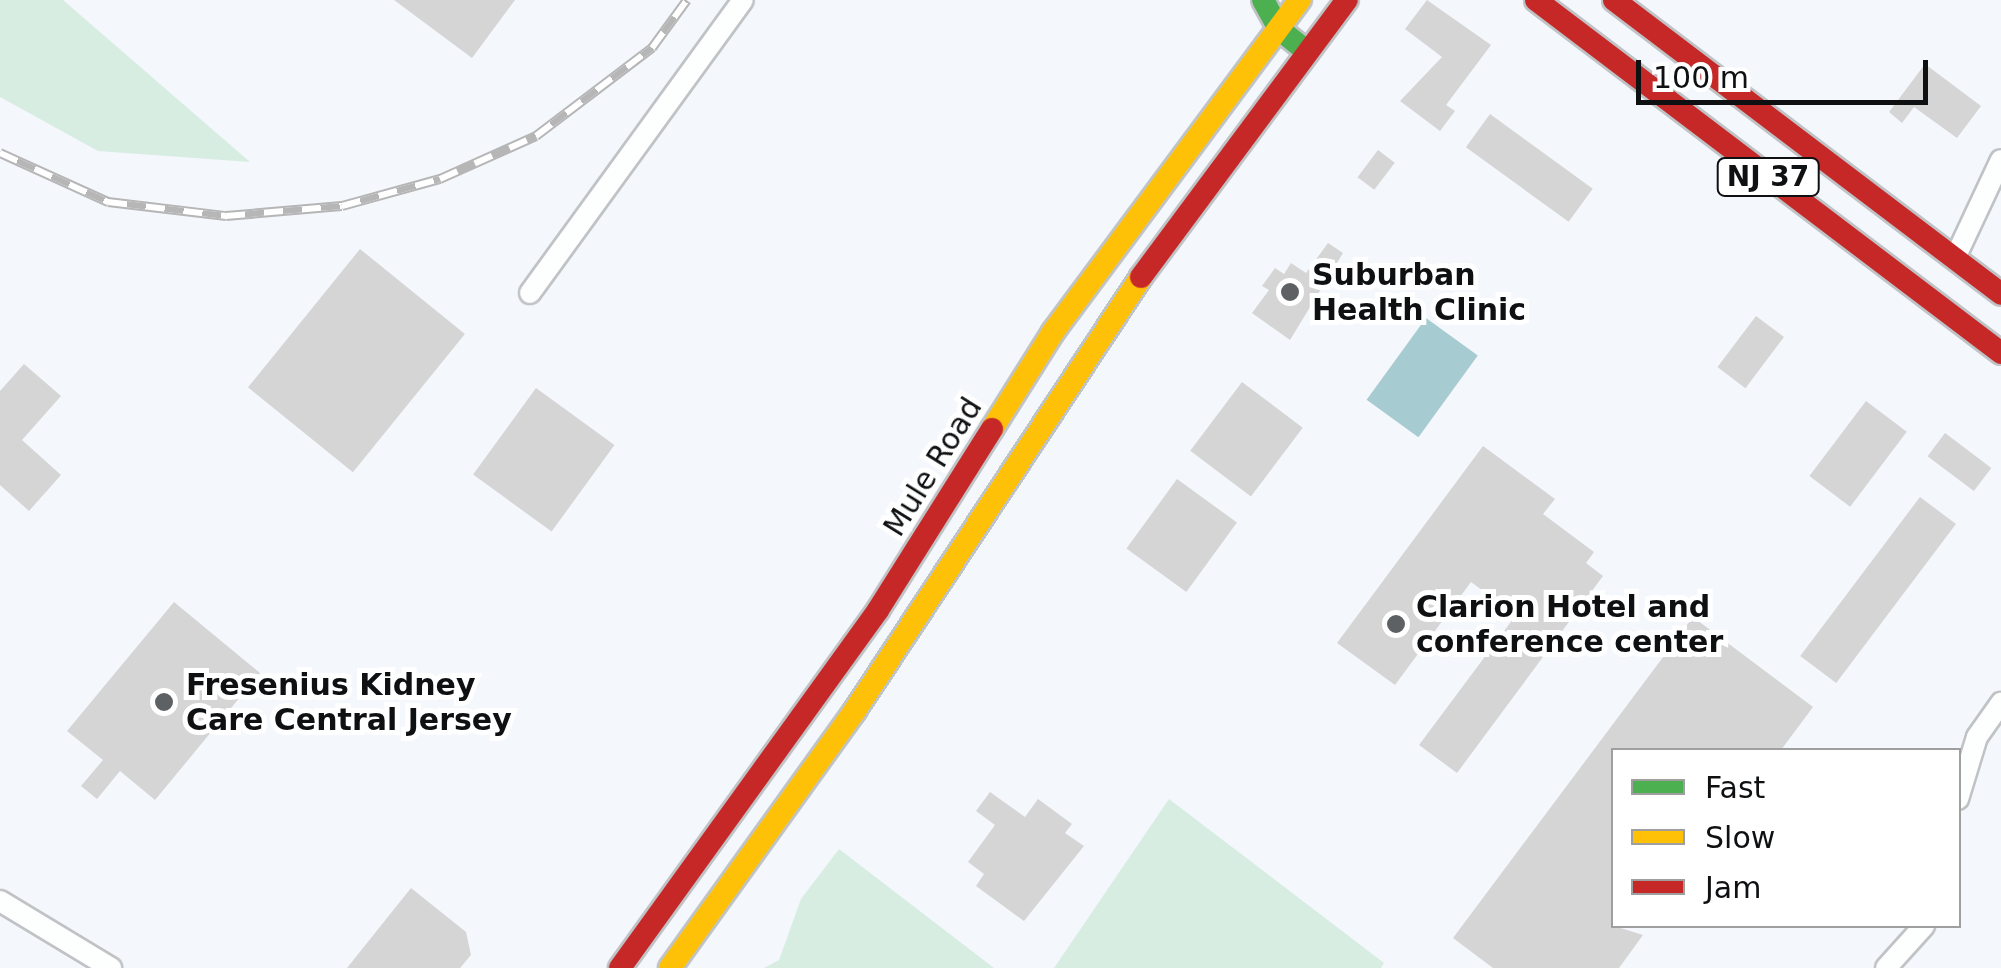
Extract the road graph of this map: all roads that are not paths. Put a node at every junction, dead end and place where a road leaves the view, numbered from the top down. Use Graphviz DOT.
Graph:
graph roads {
  1 [pos="743,0"];
  2 [pos="1262,0"];
  3 [pos="1300,0"];
  4 [pos="1347,0"];
  5 [pos="1536,0"];
  6 [pos="1614,0"];
  7 [pos="1649,0"];
  8 [pos="1278,30"];
  9 [pos="1307,52"];
  10 [pos="1704,68"];
  11 [pos="2001,160"];
  12 [pos="1956,258"];
  13 [pos="1105,260"];
  14 [pos="1138,282"];
  15 [pos="530,293"];
  16 [pos="2001,294"];
  17 [pos="2001,353"];
  18 [pos="1027,374"];
  19 [pos="1059,394"];
  20 [pos="822,688"];
  21 [pos="2001,703"];
  22 [pos="854,712"];
  23 [pos="1961,788"];
  24 [pos="0,901"];
  25 [pos="1922,928"];
  26 [pos="111,968"];
  27 [pos="620,968"];
  28 [pos="670,968"];
  29 [pos="1886,968"];
  1 -- 15 [label="street"];
  2 -- 8 [label="main road"];
  3 -- 8 [label="main road, Mule Road"];
  4 -- 9 [label="main road"];
  5 -- 17 [label="main road, NJ 37"];
  6 -- 10 [label="main road, NJ 37"];
  7 -- 10 [label="main road"];
  8 -- 9 [label="main road"];
  8 -- 13 [label="main road, Mule Road"];
  9 -- 14 [label="main road"];
  10 -- 12 [label="main road, NJ 37"];
  11 -- 12 [label="street"];
  12 -- 16 [label="main road, NJ 37"];
  13 -- 14 [label="main road"];
  13 -- 18 [label="main road, Mule Road"];
  14 -- 19 [label="main road"];
  18 -- 19 [label="main road"];
  18 -- 20 [label="main road, Mule Road"];
  19 -- 22 [label="main road"];
  20 -- 22 [label="main road"];
  20 -- 27 [label="main road, Mule Road"];
  21 -- 23 [label="street"];
  22 -- 28 [label="main road"];
  24 -- 26 [label="street"];
  25 -- 29 [label="street"];
}
